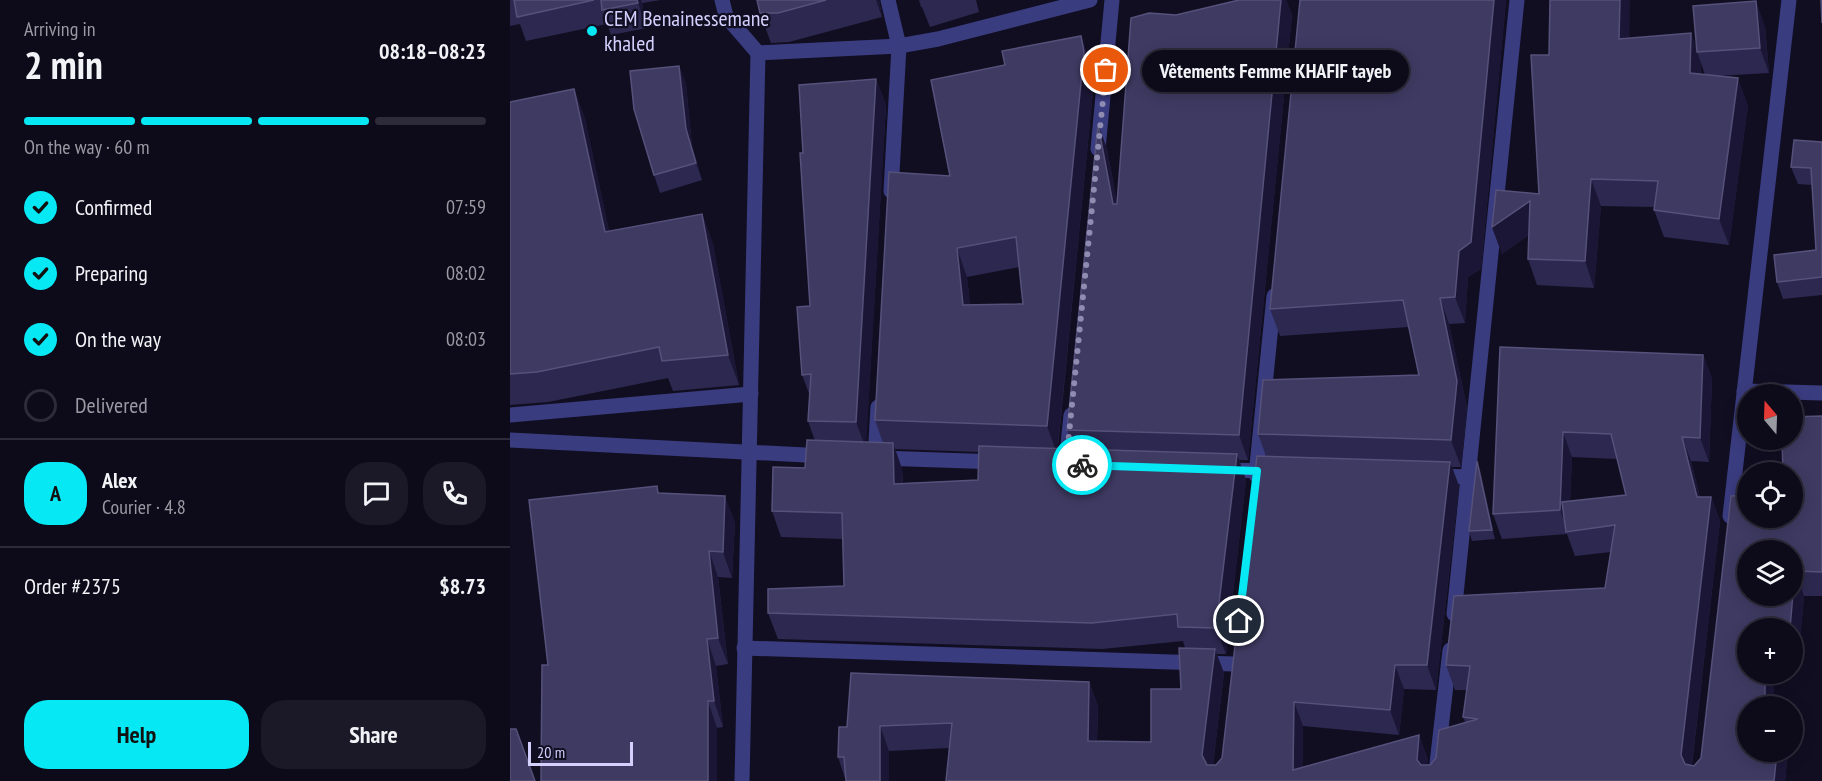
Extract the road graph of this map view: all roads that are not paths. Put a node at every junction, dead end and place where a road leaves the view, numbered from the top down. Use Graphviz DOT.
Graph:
graph roads {
  1 [pos="722,0"];
  2 [pos="888,0"];
  3 [pos="1090,0"];
  4 [pos="1113,0"];
  5 [pos="1517,0"];
  6 [pos="1789,0"];
  7 [pos="899,46"];
  8 [pos="758,53"];
  9 [pos="1096,167"];
  10 [pos="890,211"];
  11 [pos="1275,282"];
  12 [pos="1745,384"];
  13 [pos="879,387"];
  14 [pos="1803,393"];
  15 [pos="1822,393"];
  16 [pos="751,394"];
  17 [pos="1072,405"];
  18 [pos="510,415"];
  19 [pos="510,440"];
  20 [pos="1737,450"];
  21 [pos="749,454"];
  22 [pos="840,457"];
  23 [pos="1018,463"];
  24 [pos="1066,464"];
  25 [pos="1209,469"];
  26 [pos="1257,471"];
  27 [pos="1292,472"];
  28 [pos="1422,476"];
  29 [pos="1470,477"];
  30 [pos="1254,493"];
  31 [pos="1728,533"];
  32 [pos="744,648"];
  33 [pos="1234,664"];
  34 [pos="742,781"];
  35 [pos="1435,781"];
  1 -- 8 [label="street"];
  2 -- 7 [label="street"];
  3 -- 7 [label="street"];
  4 -- 9 [label="street"];
  5 -- 29 [label="street"];
  6 -- 12 [label="street"];
  7 -- 8 [label="street"];
  7 -- 10 [label="street"];
  8 -- 16 [label="street"];
  11 -- 26 [label="street"];
  13 -- 23 [label="street"];
  14 -- 15 [label="street"];
  16 -- 18 [label="street"];
  16 -- 21 [label="street"];
  17 -- 24 [label="street"];
  19 -- 21 [label="street"];
  20 -- 31 [label="street"];
  21 -- 22 [label="street"];
  21 -- 32 [label="street"];
  25 -- 26 [label="street"];
  26 -- 27 [label="street"];
  26 -- 30 [label="street"];
  28 -- 29 [label="street"];
  29 -- 35 [label="street"];
  32 -- 33 [label="street"];
  32 -- 34 [label="street"];
}
